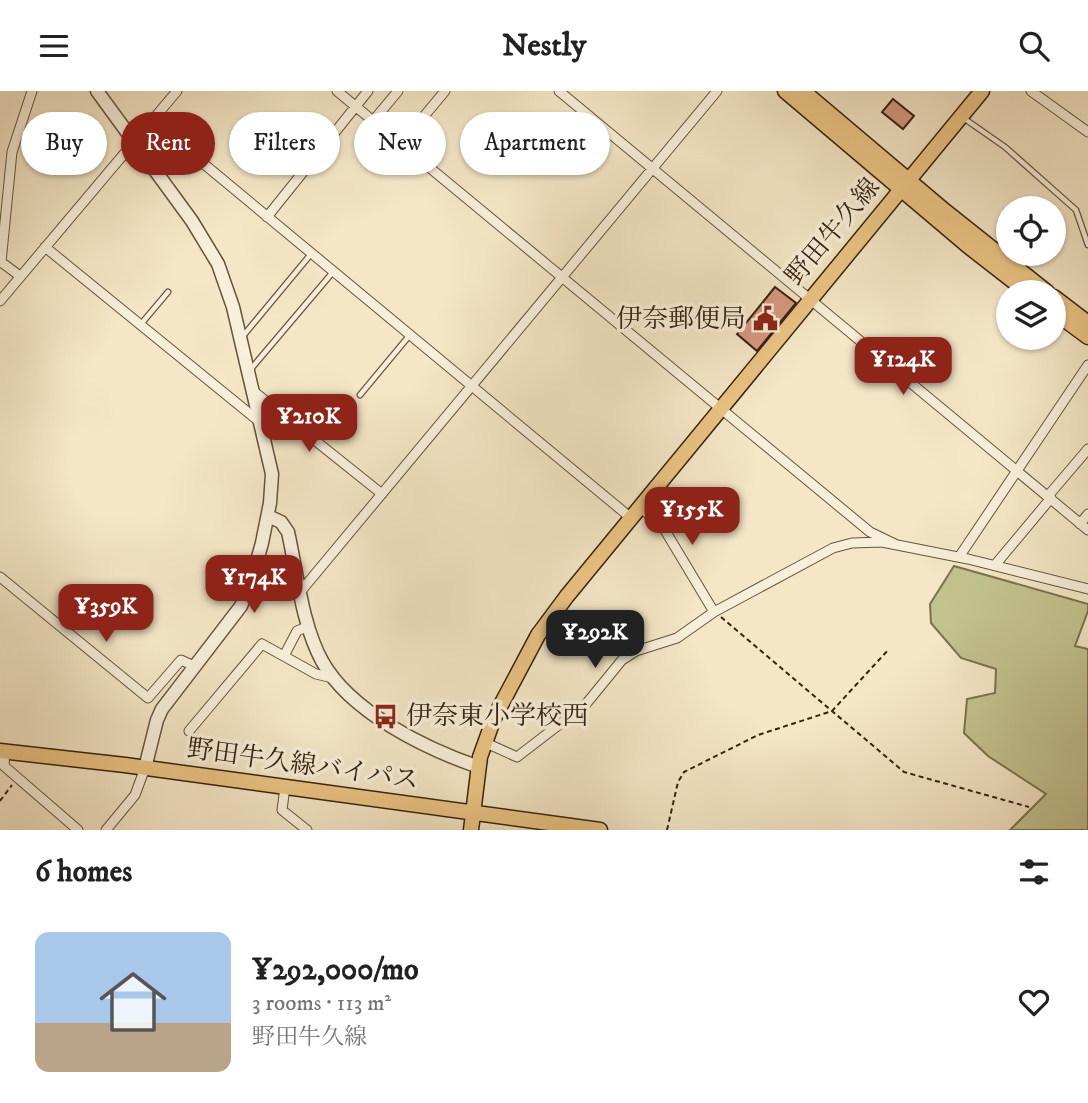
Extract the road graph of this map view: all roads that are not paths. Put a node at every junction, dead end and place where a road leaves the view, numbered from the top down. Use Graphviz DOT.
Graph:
graph roads {
  1 [pos="33,91"];
  2 [pos="97,91"];
  3 [pos="177,91"];
  4 [pos="337,91"];
  5 [pos="368,91"];
  6 [pos="398,91"];
  7 [pos="445,91"];
  8 [pos="559,91"];
  9 [pos="717,91"];
  10 [pos="785,91"];
  11 [pos="803,91"];
  12 [pos="1031,91"];
  13 [pos="981,92"];
  14 [pos="356,107"];
  15 [pos="160,112"];
  16 [pos="362,112"];
  17 [pos="380,112"];
  18 [pos="428,112"];
  19 [pos="961,117"];
  20 [pos="121,123"];
  21 [pos="1088,132"];
  22 [pos="121,156"];
  23 [pos="653,169"];
  24 [pos="215,174"];
  25 [pos="158,175"];
  26 [pos="437,175"];
  27 [pos="905,185"];
  28 [pos="267,217"];
  29 [pos="1088,245"];
  30 [pos="45,247"];
  31 [pos="311,254"];
  32 [pos="1,262"];
  33 [pos="332,272"];
  34 [pos="20,276"];
  35 [pos="562,278"];
  36 [pos="1013,280"];
  37 [pos="1031,280"];
  38 [pos="168,292"];
  39 [pos="810,299"];
  40 [pos="0,301"];
  41 [pos="1066,306"];
  42 [pos="1066,321"];
  43 [pos="1088,323"];
  44 [pos="141,325"];
  45 [pos="410,335"];
  46 [pos="1088,337"];
  47 [pos="240,339"];
  48 [pos="1088,365"];
  49 [pos="248,372"];
  50 [pos="471,386"];
  51 [pos="252,390"];
  52 [pos="360,395"];
  53 [pos="720,409"];
  54 [pos="261,423"];
  55 [pos="1088,449"];
  56 [pos="1017,470"];
  57 [pos="382,494"];
  58 [pos="1049,497"];
  59 [pos="636,513"];
  60 [pos="1088,514"];
  61 [pos="268,516"];
  62 [pos="1080,523"];
  63 [pos="1088,530"];
  64 [pos="897,545"];
  65 [pos="959,557"];
  66 [pos="995,565"];
  67 [pos="0,577"];
  68 [pos="1088,589"];
  69 [pos="301,591"];
  70 [pos="714,612"];
  71 [pos="309,626"];
  72 [pos="284,656"];
  73 [pos="194,666"];
  74 [pos="333,678"];
  75 [pos="189,731"];
  76 [pos="484,742"];
  77 [pos="2,751"];
  78 [pos="479,767"];
  79 [pos="145,768"];
  80 [pos="285,787"];
  81 [pos="473,813"];
  82 [pos="78,830"];
  83 [pos="106,830"];
  84 [pos="307,830"];
  85 [pos="471,830"];
  86 [pos="600,830"];
  1 -- 32 [label="street"];
  2 -- 20 [label="street"];
  3 -- 15 [label="street"];
  4 -- 14 [label="street"];
  5 -- 14 [label="street"];
  6 -- 17 [label="street"];
  7 -- 18 [label="street"];
  8 -- 23 [label="street"];
  9 -- 23 [label="street"];
  10 -- 27 [label="main road"];
  11 -- 27 [label="main road"];
  12 -- 21 [label="street"];
  13 -- 19 [label="main road, 野田牛久線"];
  14 -- 16 [label="street"];
  14 -- 28 [label="street"];
  19 -- 27 [label="main road, 野田牛久線"];
  19 -- 29 [label="lane"];
  22 -- 30 [label="street"];
  23 -- 35 [label="street"];
  23 -- 39 [label="street"];
  24 -- 28 [label="street"];
  25 -- 47 [label="street"];
  26 -- 35 [label="street"];
  27 -- 36 [label="main road"];
  27 -- 37 [label="main road"];
  27 -- 39 [label="main road, 野田牛久線"];
  28 -- 31 [label="street"];
  30 -- 34 [label="street"];
  30 -- 44 [label="street"];
  31 -- 33 [label="street"];
  31 -- 47 [label="lane"];
  32 -- 34 [label="street"];
  33 -- 45 [label="street"];
  33 -- 49 [label="lane"];
  34 -- 40 [label="street"];
  35 -- 50 [label="street"];
  35 -- 53 [label="street"];
  38 -- 44 [label="lane"];
  39 -- 53 [label="main road, 野田牛久線"];
  39 -- 56 [label="street"];
  41 -- 43 [label="main road"];
  42 -- 46 [label="main road"];
  44 -- 54 [label="street"];
  45 -- 50 [label="street"];
  45 -- 52 [label="lane"];
  47 -- 49 [label="street"];
  48 -- 56 [label="street"];
  49 -- 51 [label="street"];
  50 -- 57 [label="street"];
  50 -- 59 [label="street"];
  51 -- 54 [label="street"];
  51 -- 57 [label="street"];
  53 -- 59 [label="main road, 野田牛久線"];
  53 -- 64 [label="street"];
  54 -- 61 [label="street"];
  55 -- 58 [label="street"];
  56 -- 58 [label="street"];
  56 -- 65 [label="street"];
  57 -- 69 [label="street"];
  58 -- 62 [label="street"];
  58 -- 66 [label="street"];
  59 -- 70 [label="street"];
  59 -- 76 [label="main road, 野田牛久線"];
  60 -- 62 [label="street"];
  61 -- 69 [label="street"];
  61 -- 73 [label="street"];
  62 -- 63 [label="street"];
  64 -- 65 [label="street"];
  64 -- 70 [label="street"];
  65 -- 66 [label="street"];
  66 -- 68 [label="street"];
  67 -- 73 [label="street"];
  69 -- 71 [label="street"];
  70 -- 76 [label="street"];
  71 -- 72 [label="street"];
  71 -- 74 [label="street"];
  72 -- 74 [label="street"];
  72 -- 75 [label="street"];
  73 -- 79 [label="street"];
  74 -- 78 [label="street"];
  76 -- 78 [label="main road, 野田牛久線"];
  77 -- 79 [label="main road, 野田牛久線バイパス"];
  77 -- 82 [label="street"];
  78 -- 81 [label="main road, 野田牛久線"];
  79 -- 80 [label="main road, 野田牛久線バイパス"];
  79 -- 83 [label="street"];
  80 -- 81 [label="main road, 野田牛久線バイパス"];
  80 -- 84 [label="street"];
  81 -- 85 [label="main road, 野田牛久線"];
  81 -- 86 [label="main road, 野田牛久線バイパス"];
}
